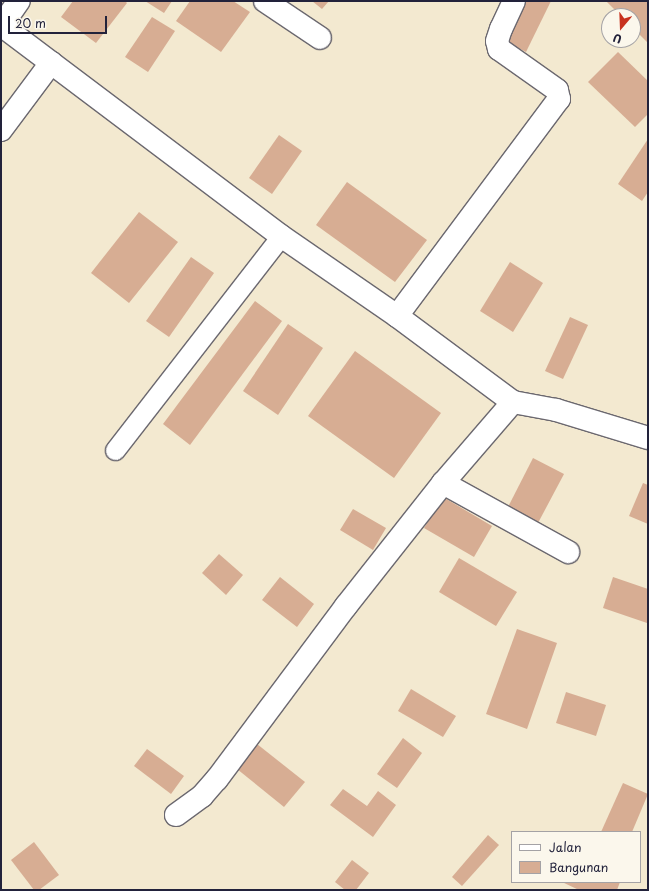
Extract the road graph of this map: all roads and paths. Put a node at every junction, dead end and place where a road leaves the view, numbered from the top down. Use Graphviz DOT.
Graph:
graph roads {
  1 [pos="19,1"];
  2 [pos="265,1"];
  3 [pos="514,1"];
  4 [pos="2,25"];
  5 [pos="320,38"];
  6 [pos="51,63"];
  7 [pos="1,130"];
  8 [pos="281,236"];
  9 [pos="397,316"];
  10 [pos="514,402"];
  11 [pos="648,438"];
  12 [pos="115,450"];
  13 [pos="443,483"];
  14 [pos="568,552"];
  15 [pos="176,815"];
  1 -- 4 [label="street"];
  2 -- 5 [label="street"];
  3 -- 9 [label="street"];
  4 -- 6 [label="street"];
  6 -- 7 [label="street"];
  6 -- 8 [label="street"];
  8 -- 9 [label="street"];
  8 -- 12 [label="lane"];
  9 -- 10 [label="street"];
  10 -- 11 [label="street"];
  10 -- 13 [label="street"];
  13 -- 14 [label="street"];
  13 -- 15 [label="street"];
}
